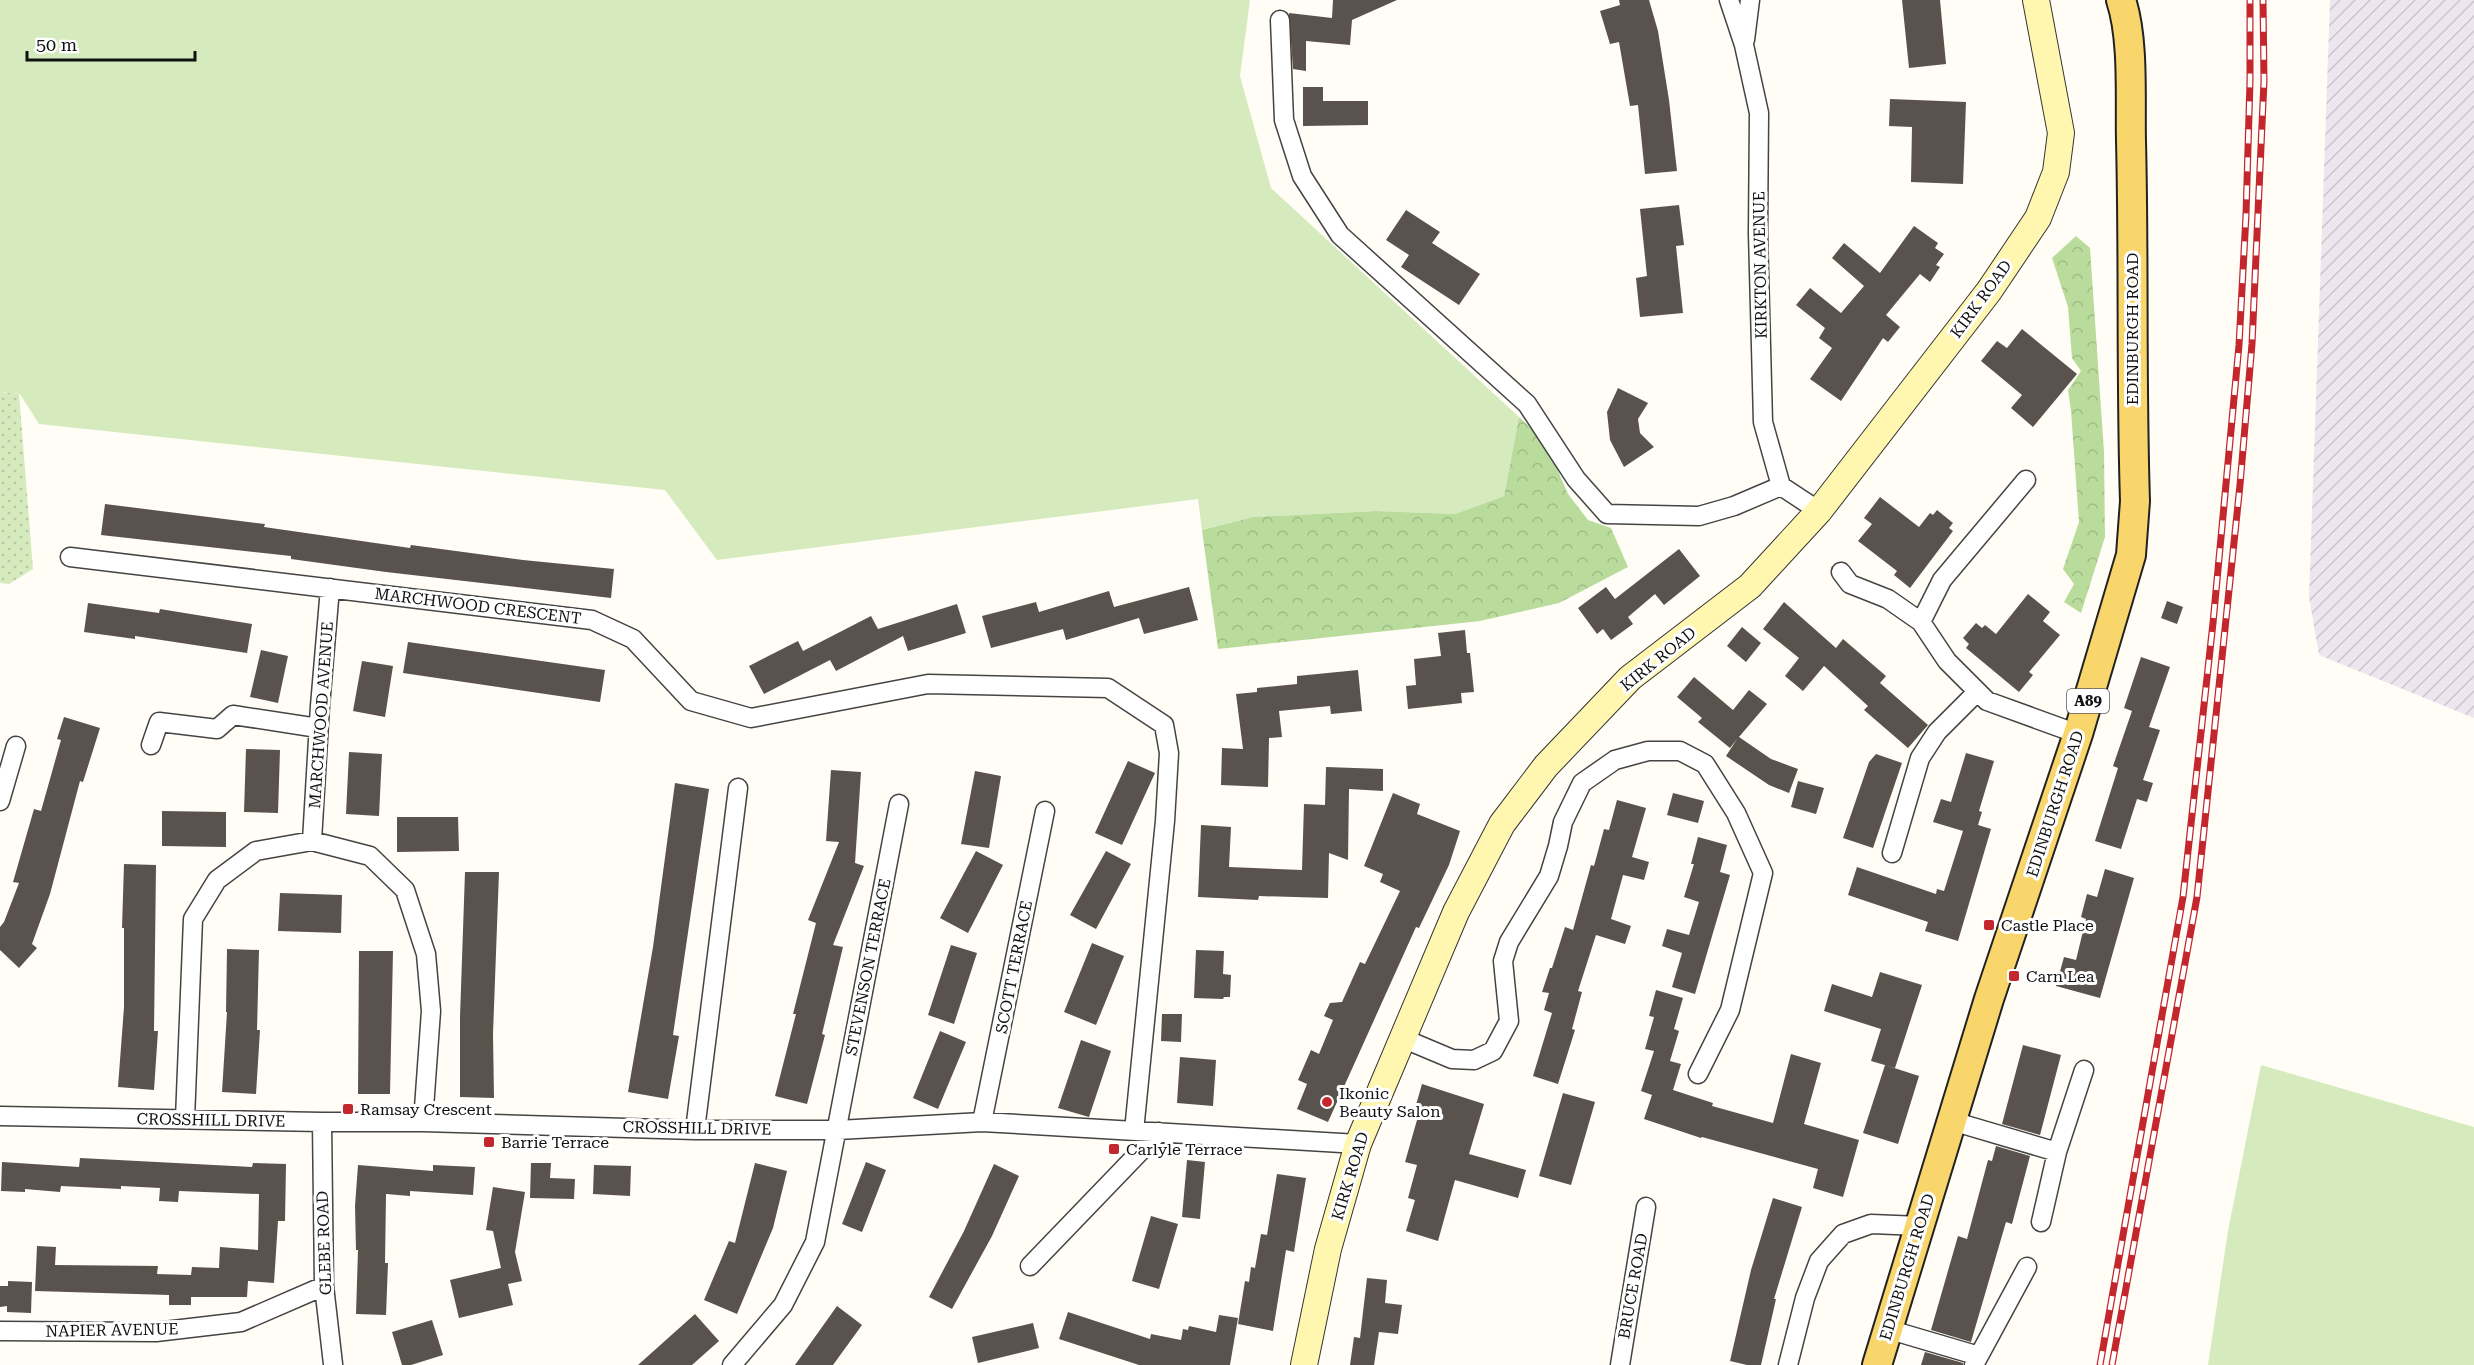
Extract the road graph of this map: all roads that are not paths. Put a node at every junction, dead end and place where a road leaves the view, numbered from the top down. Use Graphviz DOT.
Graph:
graph roads {
  1 [pos="1730,0"];
  2 [pos="1750,0"];
  3 [pos="2037,1"];
  4 [pos="2121,4"];
  5 [pos="1280,20"];
  6 [pos="1744,45"];
  7 [pos="2026,480"];
  8 [pos="1781,486"];
  9 [pos="1819,511"];
  10 [pos="69,556"];
  11 [pos="1841,572"];
  12 [pos="330,588"];
  13 [pos="1921,622"];
  14 [pos="1977,692"];
  15 [pos="318,728"];
  16 [pos="2078,734"];
  17 [pos="151,745"];
  18 [pos="16,746"];
  19 [pos="738,788"];
  20 [pos="0,801"];
  21 [pos="899,804"];
  22 [pos="1045,811"];
  23 [pos="312,841"];
  24 [pos="1892,853"];
  25 [pos="1402,1038"];
  26 [pos="2084,1070"];
  27 [pos="1698,1074"];
  28 [pos="0,1116"];
  29 [pos="185,1119"];
  30 [pos="1952,1121"];
  31 [pos="322,1122"];
  32 [pos="423,1122"];
  33 [pos="982,1122"];
  34 [pos="695,1130"];
  35 [pos="838,1130"];
  36 [pos="1134,1131"];
  37 [pos="1159,1132"];
  38 [pos="1358,1144"];
  39 [pos="2057,1152"];
  40 [pos="1647,1207"];
  41 [pos="2041,1222"];
  42 [pos="1920,1226"];
  43 [pos="1030,1266"];
  44 [pos="2027,1267"];
  45 [pos="324,1286"];
  46 [pos="1887,1329"];
  47 [pos="0,1331"];
  48 [pos="1977,1360"];
  49 [pos="333,1364"];
  50 [pos="732,1365"];
  51 [pos="1304,1365"];
  52 [pos="1620,1365"];
  53 [pos="1788,1365"];
  54 [pos="1877,1365"];
  1 -- 6 [label="street, KIRKTON AVENUE"];
  2 -- 6 [label="street"];
  3 -- 9 [label="main road, KIRK ROAD"];
  4 -- 16 [label="main road, EDINBURGH ROAD / A89"];
  5 -- 8 [label="street"];
  6 -- 8 [label="street, KIRKTON AVENUE"];
  7 -- 13 [label="street"];
  8 -- 9 [label="street"];
  9 -- 25 [label="main road, KIRK ROAD"];
  10 -- 12 [label="street, MARCHWOOD CRESCENT"];
  11 -- 13 [label="street"];
  12 -- 15 [label="street, MARCHWOOD AVENUE"];
  12 -- 36 [label="street, MARCHWOOD CRESCENT"];
  13 -- 14 [label="street"];
  14 -- 16 [label="street"];
  14 -- 24 [label="street"];
  15 -- 17 [label="street"];
  15 -- 23 [label="street, MARCHWOOD AVENUE"];
  16 -- 30 [label="main road, EDINBURGH ROAD / A89"];
  18 -- 20 [label="street"];
  19 -- 34 [label="street"];
  21 -- 35 [label="street, STEVENSON TERRACE"];
  22 -- 33 [label="street, SCOTT TERRACE"];
  23 -- 29 [label="street"];
  23 -- 32 [label="street"];
  25 -- 27 [label="street"];
  25 -- 38 [label="main road, KIRK ROAD"];
  26 -- 39 [label="street"];
  28 -- 29 [label="street, CROSSHILL DRIVE"];
  29 -- 31 [label="street, CROSSHILL DRIVE"];
  30 -- 39 [label="street"];
  30 -- 42 [label="main road, EDINBURGH ROAD / A89"];
  31 -- 32 [label="street, CROSSHILL DRIVE"];
  31 -- 45 [label="street, GLEBE ROAD"];
  32 -- 34 [label="street, CROSSHILL DRIVE"];
  33 -- 35 [label="street, CROSSHILL DRIVE"];
  33 -- 36 [label="street, CROSSHILL DRIVE"];
  34 -- 35 [label="street, CROSSHILL DRIVE"];
  35 -- 50 [label="street, STEVENSON TERRACE"];
  36 -- 37 [label="street, CROSSHILL DRIVE"];
  37 -- 38 [label="street, CROSSHILL DRIVE"];
  37 -- 43 [label="street"];
  38 -- 51 [label="main road, KIRK ROAD"];
  39 -- 41 [label="street"];
  40 -- 52 [label="street, BRUCE ROAD"];
  42 -- 46 [label="main road, EDINBURGH ROAD / A89"];
  42 -- 53 [label="street"];
  44 -- 48 [label="street"];
  45 -- 47 [label="street, NAPIER AVENUE"];
  45 -- 49 [label="street, GLEBE ROAD"];
  46 -- 48 [label="street"];
  46 -- 54 [label="main road, EDINBURGH ROAD / A89"];
}
